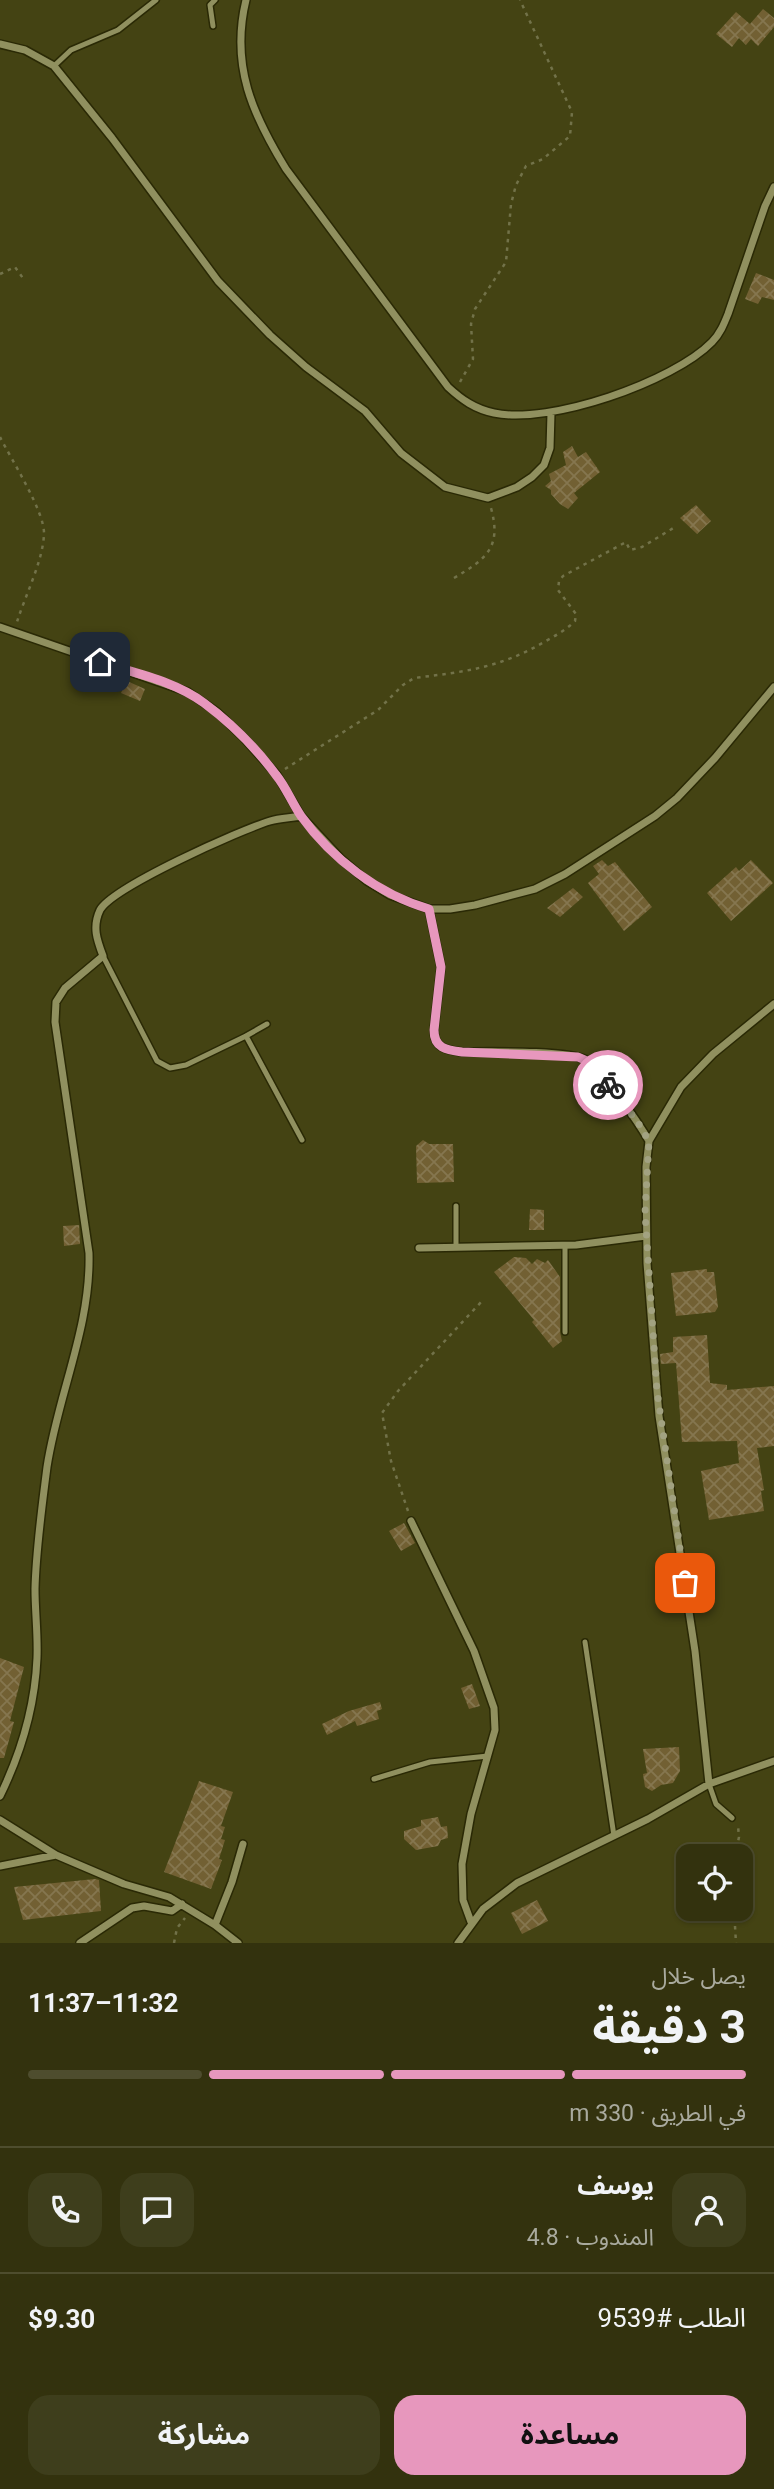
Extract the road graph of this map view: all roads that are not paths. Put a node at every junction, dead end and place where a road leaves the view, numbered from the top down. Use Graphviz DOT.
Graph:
graph roads {
  1 [pos="156,0"];
  2 [pos="215,0"];
  3 [pos="246,0"];
  4 [pos="209,3"];
  5 [pos="213,26"];
  6 [pos="0,44"];
  7 [pos="54,66"];
  8 [pos="774,187"];
  9 [pos="551,413"];
  10 [pos="0,627"];
  11 [pos="774,687"];
  12 [pos="302,816"];
  13 [pos="429,909"];
  14 [pos="103,956"];
  15 [pos="774,1004"];
  16 [pos="267,1024"];
  17 [pos="246,1036"];
  18 [pos="302,1140"];
  19 [pos="649,1141"];
  20 [pos="456,1206"];
  21 [pos="646,1236"];
  22 [pos="565,1245"];
  23 [pos="456,1247"];
  24 [pos="419,1248"];
  25 [pos="565,1332"];
  26 [pos="411,1521"];
  27 [pos="585,1642"];
  28 [pos="488,1756"];
  29 [pos="774,1761"];
  30 [pos="374,1779"];
  31 [pos="709,1784"];
  32 [pos="0,1796"];
  33 [pos="732,1818"];
  34 [pos="0,1820"];
  35 [pos="614,1836"];
  36 [pos="243,1844"];
  37 [pos="56,1855"];
  38 [pos="0,1866"];
  39 [pos="182,1904"];
  40 [pos="471,1922"];
  41 [pos="215,1925"];
  42 [pos="80,1943"];
  43 [pos="238,1943"];
  44 [pos="458,1943"];
  1 -- 7 [label="lane"];
  2 -- 4 [label="lane"];
  3 -- 9 [label="street"];
  4 -- 5 [label="lane"];
  6 -- 7 [label="street"];
  7 -- 9 [label="street"];
  8 -- 9 [label="street"];
  10 -- 12 [label="street"];
  11 -- 13 [label="street"];
  12 -- 13 [label="street"];
  12 -- 14 [label="street"];
  13 -- 19 [label="street"];
  14 -- 17 [label="lane"];
  14 -- 32 [label="street"];
  15 -- 19 [label="street"];
  16 -- 17 [label="lane"];
  17 -- 18 [label="lane"];
  19 -- 21 [label="street"];
  20 -- 23 [label="lane"];
  21 -- 22 [label="street"];
  21 -- 31 [label="street"];
  22 -- 23 [label="street"];
  22 -- 25 [label="lane"];
  23 -- 24 [label="street"];
  26 -- 28 [label="street"];
  27 -- 35 [label="lane"];
  28 -- 30 [label="lane"];
  28 -- 40 [label="street"];
  29 -- 31 [label="street"];
  31 -- 33 [label="lane"];
  31 -- 35 [label="street"];
  34 -- 37 [label="street"];
  35 -- 40 [label="street"];
  36 -- 41 [label="street"];
  37 -- 38 [label="street"];
  37 -- 39 [label="street"];
  39 -- 41 [label="street"];
  39 -- 42 [label="street"];
  40 -- 44 [label="street"];
  41 -- 43 [label="street"];
}
